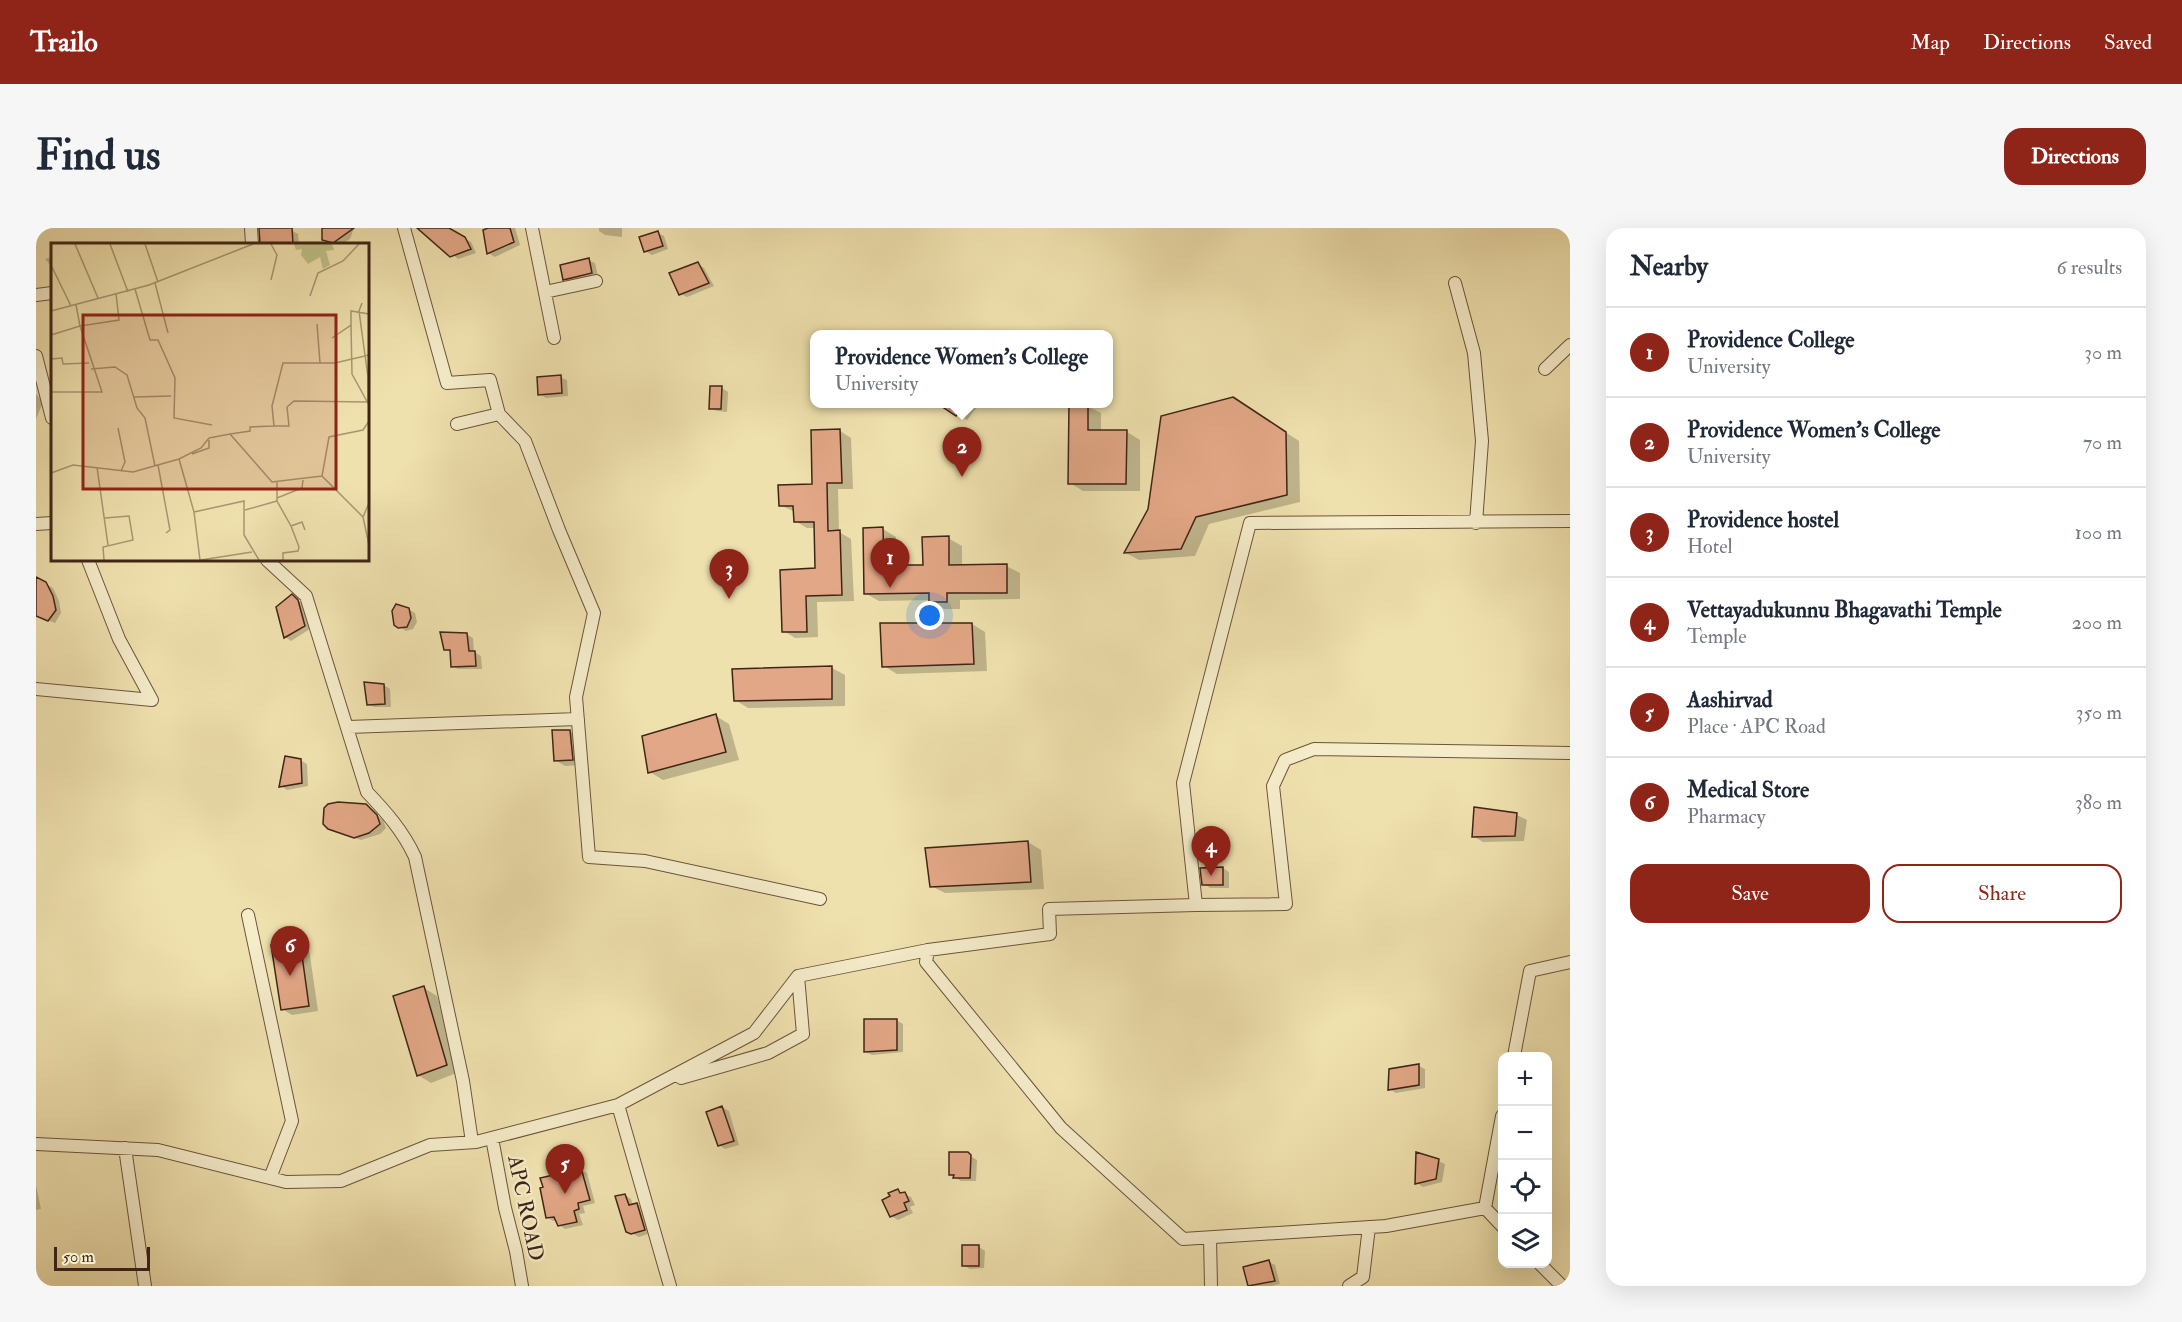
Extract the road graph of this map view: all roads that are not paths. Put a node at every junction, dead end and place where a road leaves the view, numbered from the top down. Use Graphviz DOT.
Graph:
graph roads {
  1 [pos="250,228"];
  2 [pos="404,228"];
  3 [pos="532,228"];
  4 [pos="252,243"];
  5 [pos="596,281"];
  6 [pos="1455,284"];
  7 [pos="545,292"];
  8 [pos="51,293"];
  9 [pos="36,296"];
  10 [pos="554,338"];
  11 [pos="1570,345"];
  12 [pos="36,356"];
  13 [pos="1545,369"];
  14 [pos="51,414"];
  15 [pos="499,414"];
  16 [pos="457,423"];
  17 [pos="1570,522"];
  18 [pos="1476,523"];
  19 [pos="88,561"];
  20 [pos="268,561"];
  21 [pos="36,689"];
  22 [pos="578,719"];
  23 [pos="348,727"];
  24 [pos="1570,753"];
  25 [pos="820,899"];
  26 [pos="1196,906"];
  27 [pos="248,915"];
  28 [pos="928,950"];
  29 [pos="1570,962"];
  30 [pos="798,976"];
  31 [pos="1515,1052"];
  32 [pos="660,1083"];
  33 [pos="618,1105"];
  34 [pos="492,1138"];
  35 [pos="472,1142"];
  36 [pos="1498,1142"];
  37 [pos="36,1144"];
  38 [pos="125,1148"];
  39 [pos="270,1178"];
  40 [pos="1485,1208"];
  41 [pos="1498,1221"];
  42 [pos="1369,1227"];
  43 [pos="1210,1238"];
  44 [pos="1545,1268"];
  45 [pos="145,1286"];
  46 [pos="522,1286"];
  47 [pos="670,1286"];
  48 [pos="1211,1286"];
  49 [pos="1349,1286"];
  50 [pos="1562,1286"];
  1 -- 4 [label="street"];
  2 -- 15 [label="street"];
  3 -- 7 [label="street"];
  5 -- 7 [label="street"];
  6 -- 18 [label="street"];
  7 -- 10 [label="street"];
  8 -- 9 [label="street"];
  11 -- 13 [label="street"];
  12 -- 14 [label="street"];
  15 -- 16 [label="street"];
  15 -- 22 [label="street"];
  17 -- 18 [label="street"];
  18 -- 26 [label="street"];
  19 -- 21 [label="street"];
  20 -- 23 [label="street"];
  22 -- 23 [label="street"];
  22 -- 25 [label="street"];
  23 -- 35 [label="street"];
  24 -- 26 [label="street"];
  26 -- 28 [label="street"];
  27 -- 39 [label="street"];
  28 -- 30 [label="street"];
  28 -- 43 [label="street"];
  29 -- 31 [label="street"];
  30 -- 32 [label="street"];
  30 -- 32 [label="street"];
  32 -- 33 [label="street"];
  33 -- 34 [label="street"];
  33 -- 47 [label="street"];
  34 -- 35 [label="street"];
  34 -- 46 [label="street, APC ROAD"];
  35 -- 39 [label="street"];
  36 -- 40 [label="street"];
  37 -- 38 [label="street"];
  38 -- 39 [label="street"];
  38 -- 45 [label="street"];
  40 -- 41 [label="street"];
  40 -- 42 [label="street"];
  42 -- 43 [label="street"];
  42 -- 49 [label="street"];
  43 -- 48 [label="street"];
  44 -- 50 [label="street"];
}
